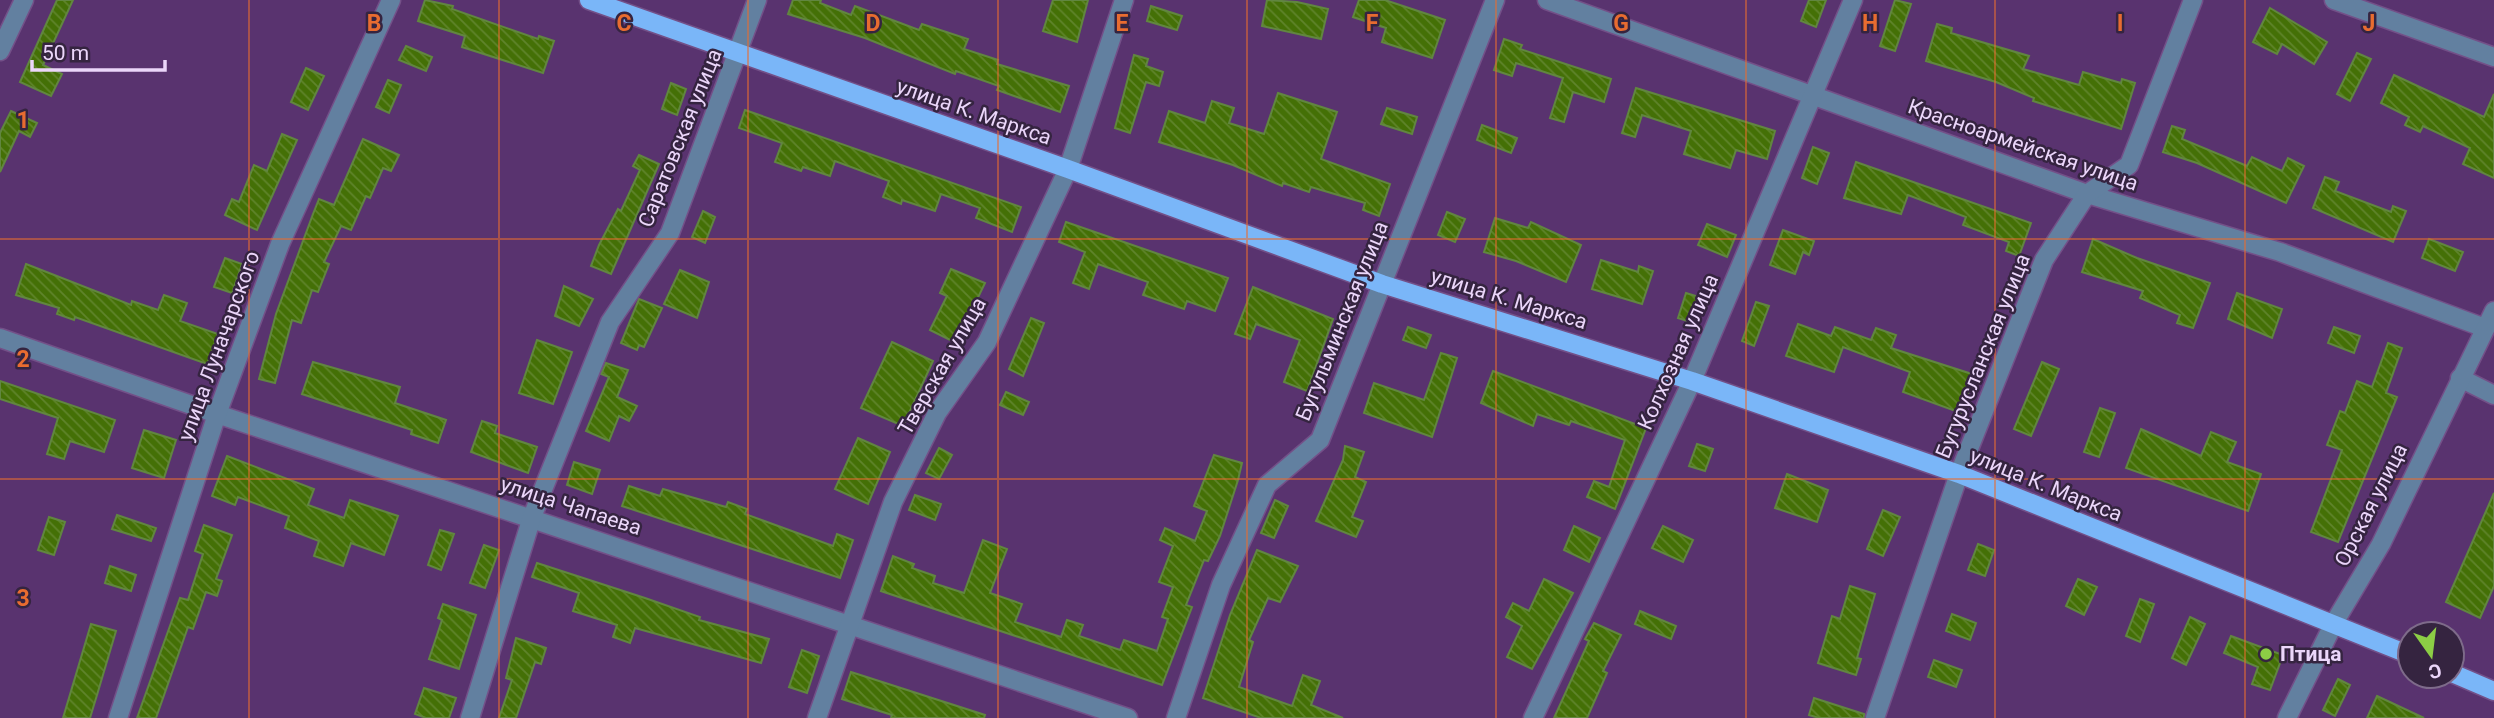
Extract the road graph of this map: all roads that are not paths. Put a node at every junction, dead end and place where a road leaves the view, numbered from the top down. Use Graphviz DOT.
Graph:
graph roads {
  1 [pos="24,0"];
  2 [pos="391,0"];
  3 [pos="589,0"];
  4 [pos="757,0"];
  5 [pos="1124,0"];
  6 [pos="1494,0"];
  7 [pos="1547,0"];
  8 [pos="1853,0"];
  9 [pos="2193,0"];
  10 [pos="2334,0"];
  11 [pos="0,51"];
  12 [pos="739,53"];
  13 [pos="2494,57"];
  14 [pos="1813,94"];
  15 [pos="1068,169"];
  16 [pos="2087,194"];
  17 [pos="1382,284"];
  18 [pos="2494,311"];
  19 [pos="2485,328"];
  20 [pos="0,338"];
  21 [pos="2460,378"];
  22 [pos="1692,381"];
  23 [pos="2494,394"];
  24 [pos="217,415"];
  25 [pos="1959,474"];
  26 [pos="532,517"];
  27 [pos="849,623"];
  28 [pos="2334,623"];
  29 [pos="2396,649"];
  30 [pos="2466,679"];
  31 [pos="2494,691"];
  32 [pos="118,718"];
  33 [pos="470,718"];
  34 [pos="817,718"];
  35 [pos="1128,718"];
  36 [pos="1175,718"];
  37 [pos="1533,718"];
  38 [pos="1875,718"];
  39 [pos="2287,718"];
  1 -- 11 [label="street"];
  2 -- 24 [label="street, улица Луначарского"];
  3 -- 12 [label="main road, улица К. Маркса"];
  4 -- 12 [label="street, Саратовская улица"];
  5 -- 15 [label="street, Тверская улица"];
  6 -- 17 [label="street, Бугульминская улица"];
  7 -- 14 [label="street, Красноармейская улица"];
  8 -- 14 [label="street, Колхозная улица"];
  9 -- 16 [label="street, Бугурусланская улица"];
  10 -- 13 [label="street"];
  12 -- 15 [label="main road, улица К. Маркса"];
  12 -- 26 [label="street, Саратовская улица"];
  14 -- 16 [label="street, Красноармейская улица"];
  14 -- 22 [label="street, Колхозная улица"];
  15 -- 17 [label="main road, улица К. Маркса"];
  15 -- 27 [label="street, Тверская улица"];
  16 -- 19 [label="street, Красноармейская улица"];
  16 -- 25 [label="street, Бугурусланская улица"];
  17 -- 22 [label="main road, улица К. Маркса"];
  17 -- 36 [label="street, Бугульминская улица"];
  18 -- 19 [label="street, Орская улица"];
  19 -- 21 [label="street, Орская улица"];
  20 -- 24 [label="street, улица Чапаева"];
  21 -- 23 [label="street"];
  21 -- 28 [label="street, Орская улица"];
  22 -- 25 [label="main road, улица К. Маркса"];
  22 -- 37 [label="street, Колхозная улица"];
  24 -- 26 [label="street, улица Чапаева"];
  24 -- 32 [label="street, улица Луначарского"];
  25 -- 28 [label="main road, улица К. Маркса"];
  25 -- 38 [label="street, Бугурусланская улица"];
  26 -- 27 [label="street, улица Чапаева"];
  26 -- 33 [label="street, Саратовская улица"];
  27 -- 34 [label="street, Тверская улица"];
  27 -- 35 [label="street, улица Чапаева"];
  28 -- 29 [label="main road, улица К. Маркса"];
  28 -- 39 [label="street, Орская улица"];
  30 -- 31 [label="main road"];
}
